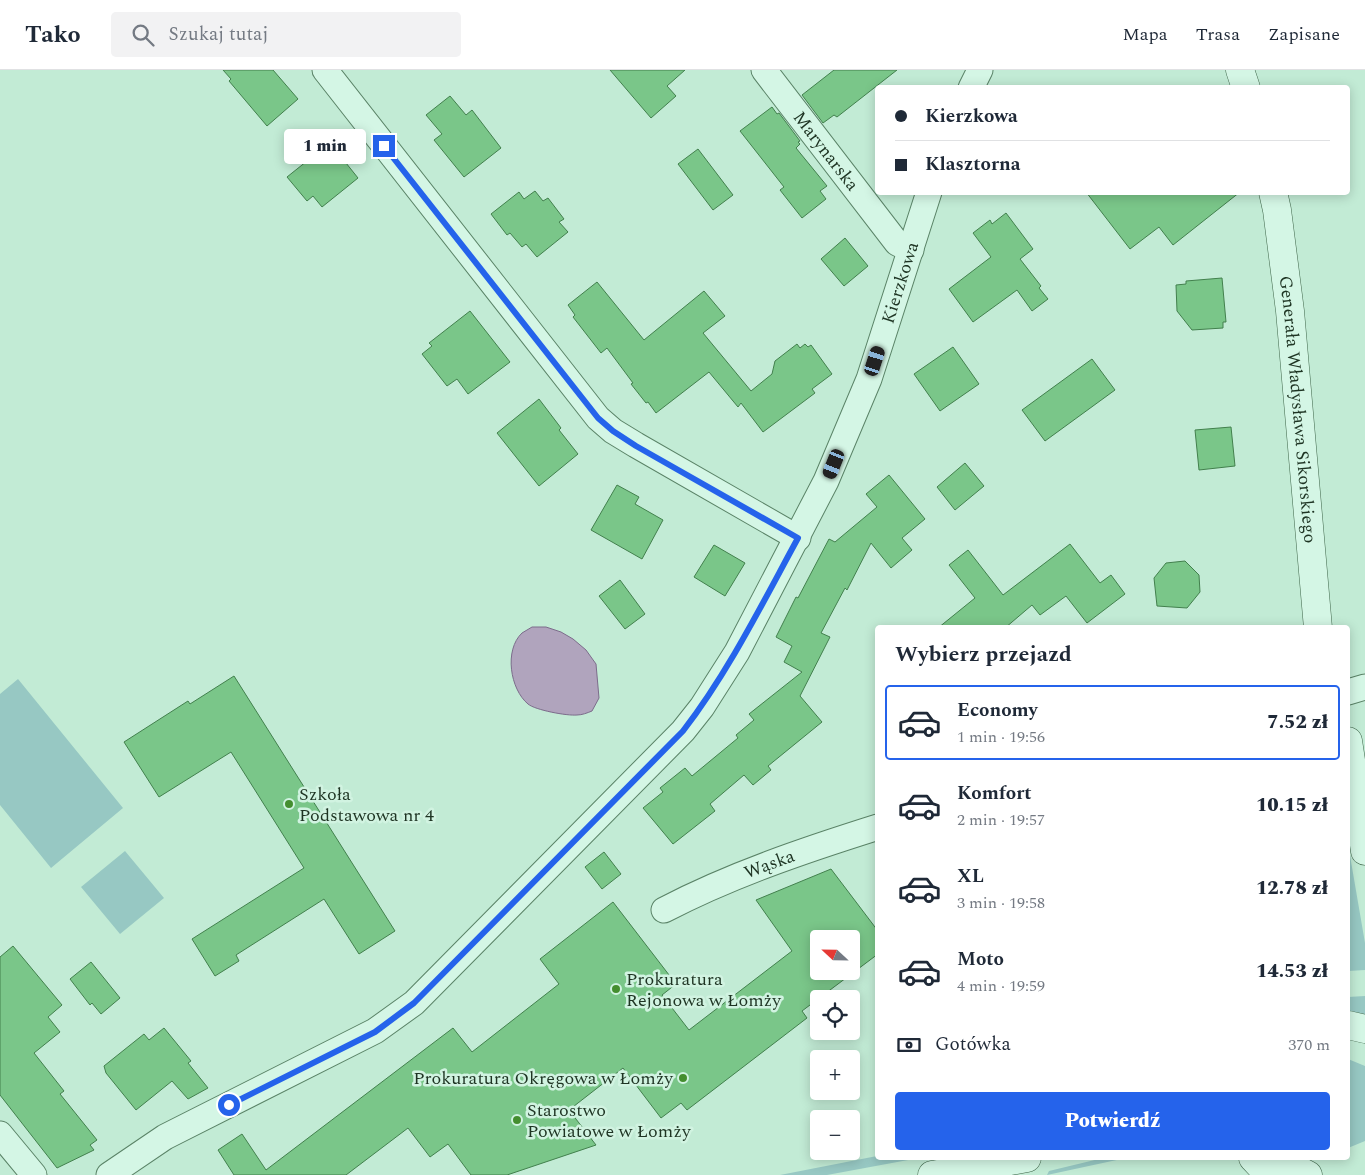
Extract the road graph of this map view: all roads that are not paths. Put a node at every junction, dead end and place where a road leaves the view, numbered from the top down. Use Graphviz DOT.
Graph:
graph roads {
  1 [pos="325,70"];
  2 [pos="764,70"];
  3 [pos="980,70"];
  4 [pos="1240,70"];
  5 [pos="972,85"];
  6 [pos="1245,85"];
  7 [pos="928,195"];
  8 [pos="1274,195"];
  9 [pos="911,250"];
  10 [pos="798,538"];
  11 [pos="1318,625"];
  12 [pos="1365,687"];
  13 [pos="1350,691"];
  14 [pos="1350,754"];
  15 [pos="875,828"];
  16 [pos="1365,851"];
  17 [pos="664,910"];
  18 [pos="1350,1025"];
  19 [pos="1365,1029"];
  20 [pos="0,1134"];
  21 [pos="1016,1160"];
  22 [pos="1259,1160"];
  23 [pos="1289,1170"];
  24 [pos="34,1175"];
  25 [pos="109,1175"];
  26 [pos="932,1175"];
  1 -- 10 [label="street"];
  2 -- 9 [label="street, Marynarska"];
  3 -- 5 [label="street"];
  4 -- 6 [label="street"];
  7 -- 9 [label="street, Kierzkowa"];
  8 -- 11 [label="street, Generała Władysława Sikorskiego"];
  9 -- 10 [label="street, Kierzkowa"];
  10 -- 25 [label="street, Kierzkowa"];
  12 -- 13 [label="street"];
  14 -- 16 [label="street"];
  15 -- 17 [label="street, Wąska"];
  18 -- 19 [label="street"];
  20 -- 24 [label="street"];
  21 -- 26 [label="street"];
  22 -- 23 [label="street"];
}
